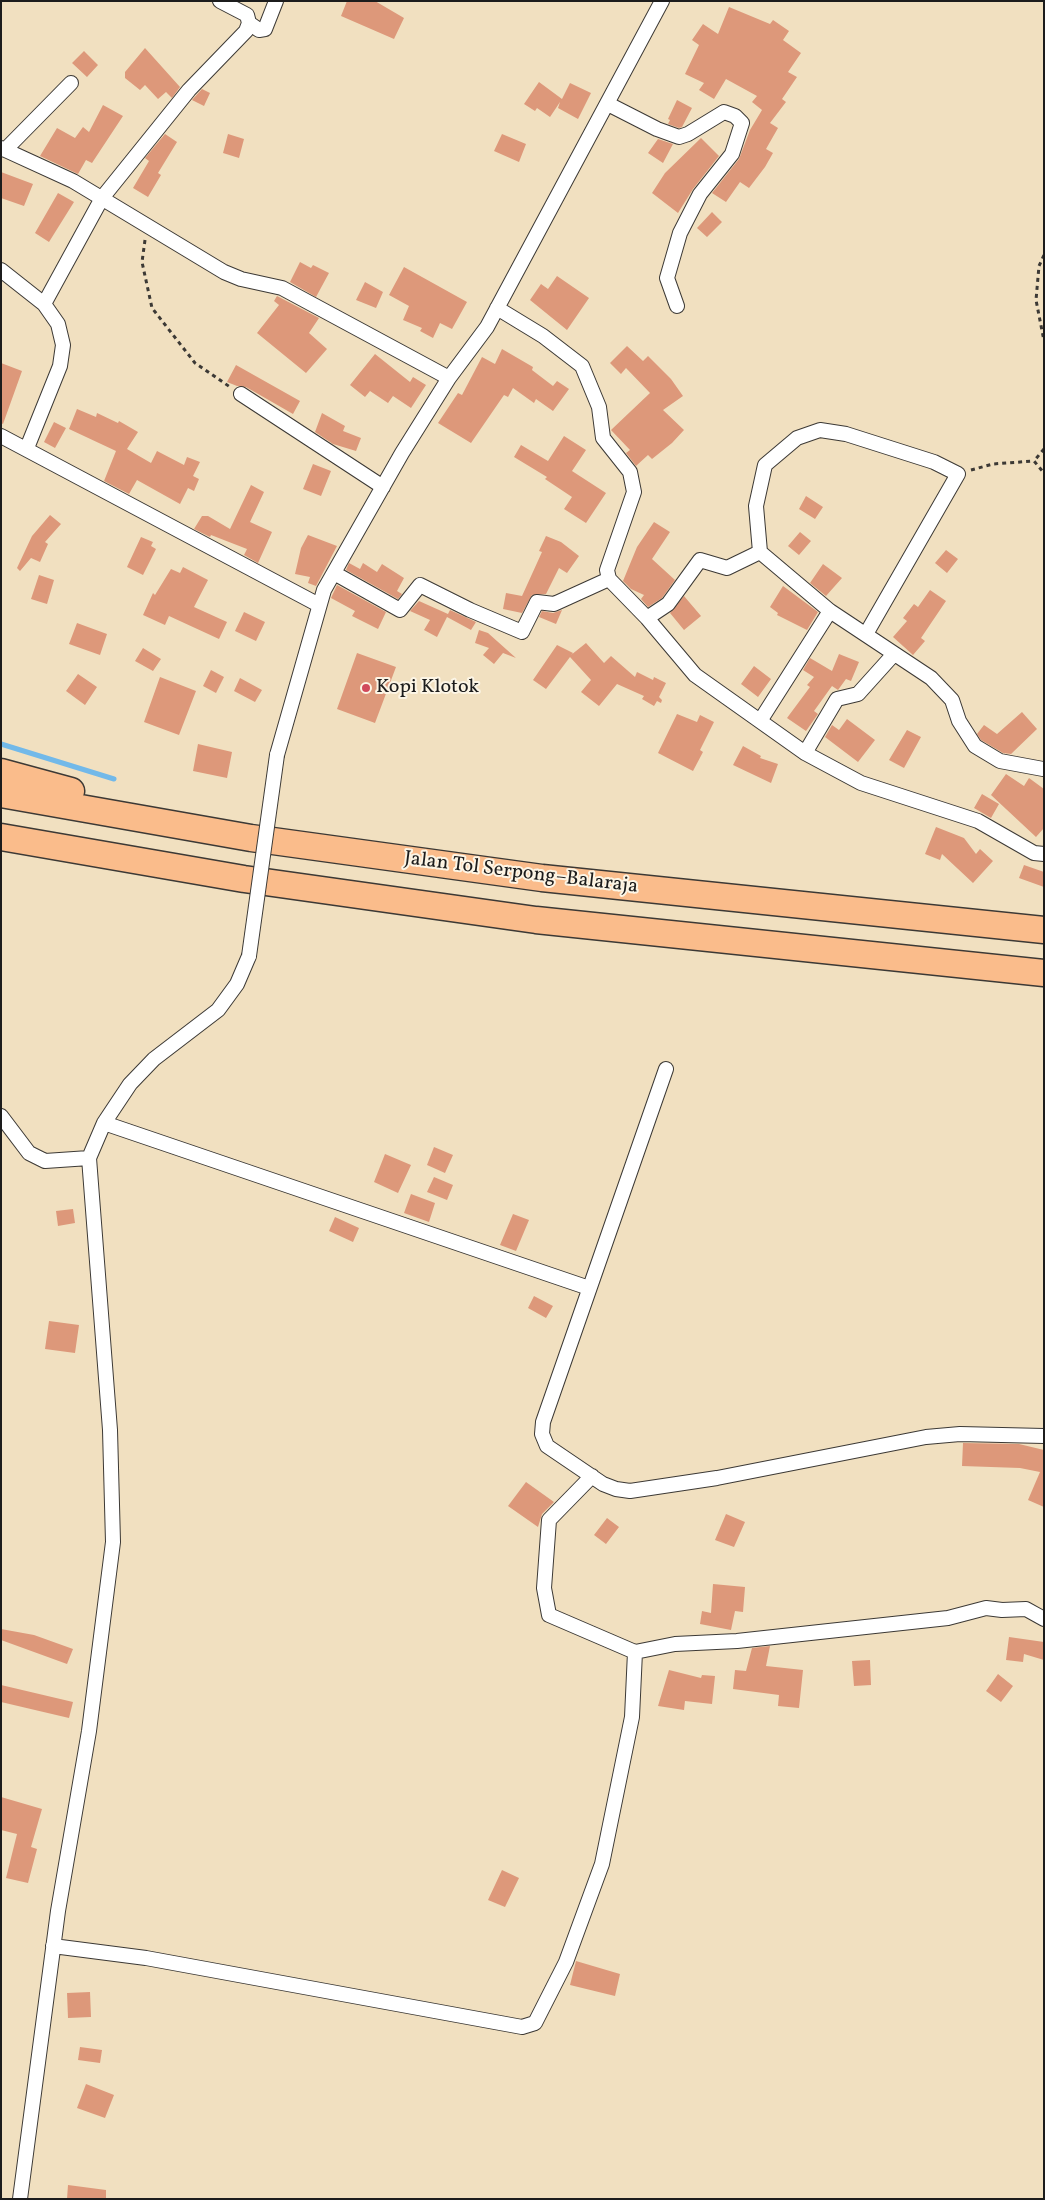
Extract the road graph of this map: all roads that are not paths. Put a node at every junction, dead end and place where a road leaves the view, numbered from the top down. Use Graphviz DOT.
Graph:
graph roads {
  1 [pos="220,1"];
  2 [pos="276,1"];
  3 [pos="662,1"];
  4 [pos="249,23"];
  5 [pos="71,83"];
  6 [pos="608,104"];
  7 [pos="3,149"];
  8 [pos="102,198"];
  9 [pos="1,270"];
  10 [pos="44,304"];
  11 [pos="677,306"];
  12 [pos="497,308"];
  13 [pos="449,378"];
  14 [pos="241,394"];
  15 [pos="1,436"];
  16 [pos="27,448"];
  17 [pos="383,487"];
  18 [pos="760,552"];
  19 [pos="334,572"];
  20 [pos="609,579"];
  21 [pos="319,604"];
  22 [pos="830,611"];
  23 [pos="647,618"];
  24 [pos="866,634"];
  25 [pos="894,654"];
  26 [pos="760,721"];
  27 [pos="805,753"];
  28 [pos="1044,756"];
  29 [pos="1044,769"];
  30 [pos="1,772"];
  31 [pos="1,794"];
  32 [pos="1,837"];
  33 [pos="251,838"];
  34 [pos="1044,854"];
  35 [pos="1044,930"];
  36 [pos="1044,972"];
  37 [pos="666,1069"];
  38 [pos="1,1116"];
  39 [pos="104,1123"];
  40 [pos="89,1158"];
  41 [pos="589,1288"];
  42 [pos="1044,1436"];
  43 [pos="592,1476"];
  44 [pos="1044,1619"];
  45 [pos="635,1652"];
  46 [pos="53,1946"];
  47 [pos="20,2199"];
  1 -- 4 [label="street"];
  2 -- 4 [label="street"];
  3 -- 6 [label="street"];
  4 -- 8 [label="street"];
  5 -- 7 [label="street"];
  6 -- 11 [label="street"];
  6 -- 12 [label="street"];
  7 -- 8 [label="street"];
  8 -- 10 [label="street"];
  8 -- 13 [label="street"];
  9 -- 10 [label="street"];
  10 -- 16 [label="street"];
  12 -- 13 [label="street"];
  12 -- 20 [label="street"];
  13 -- 17 [label="street"];
  14 -- 17 [label="street"];
  15 -- 16 [label="street"];
  16 -- 21 [label="street"];
  17 -- 19 [label="street"];
  18 -- 22 [label="street"];
  18 -- 23 [label="street"];
  18 -- 24 [label="street"];
  19 -- 20 [label="street"];
  19 -- 21 [label="street"];
  20 -- 23 [label="street"];
  21 -- 39 [label="street, bridge"];
  22 -- 24 [label="street"];
  22 -- 26 [label="street"];
  23 -- 26 [label="street"];
  24 -- 25 [label="street"];
  25 -- 27 [label="street"];
  25 -- 29 [label="street"];
  26 -- 27 [label="street"];
  27 -- 34 [label="street"];
  28 -- 29 [label="street"];
  30 -- 33 [label="highway"];
  31 -- 33 [label="highway, Jalan Tol Serpong–Balaraja"];
  32 -- 36 [label="highway, Jalan Tol Serpong–Balaraja"];
  33 -- 35 [label="highway, Jalan Tol Serpong–Balaraja"];
  37 -- 41 [label="street"];
  38 -- 40 [label="street"];
  39 -- 40 [label="street"];
  39 -- 41 [label="street"];
  40 -- 46 [label="street"];
  41 -- 43 [label="street"];
  42 -- 43 [label="street"];
  43 -- 45 [label="street"];
  44 -- 45 [label="street"];
  45 -- 46 [label="street"];
  46 -- 47 [label="street"];
}
